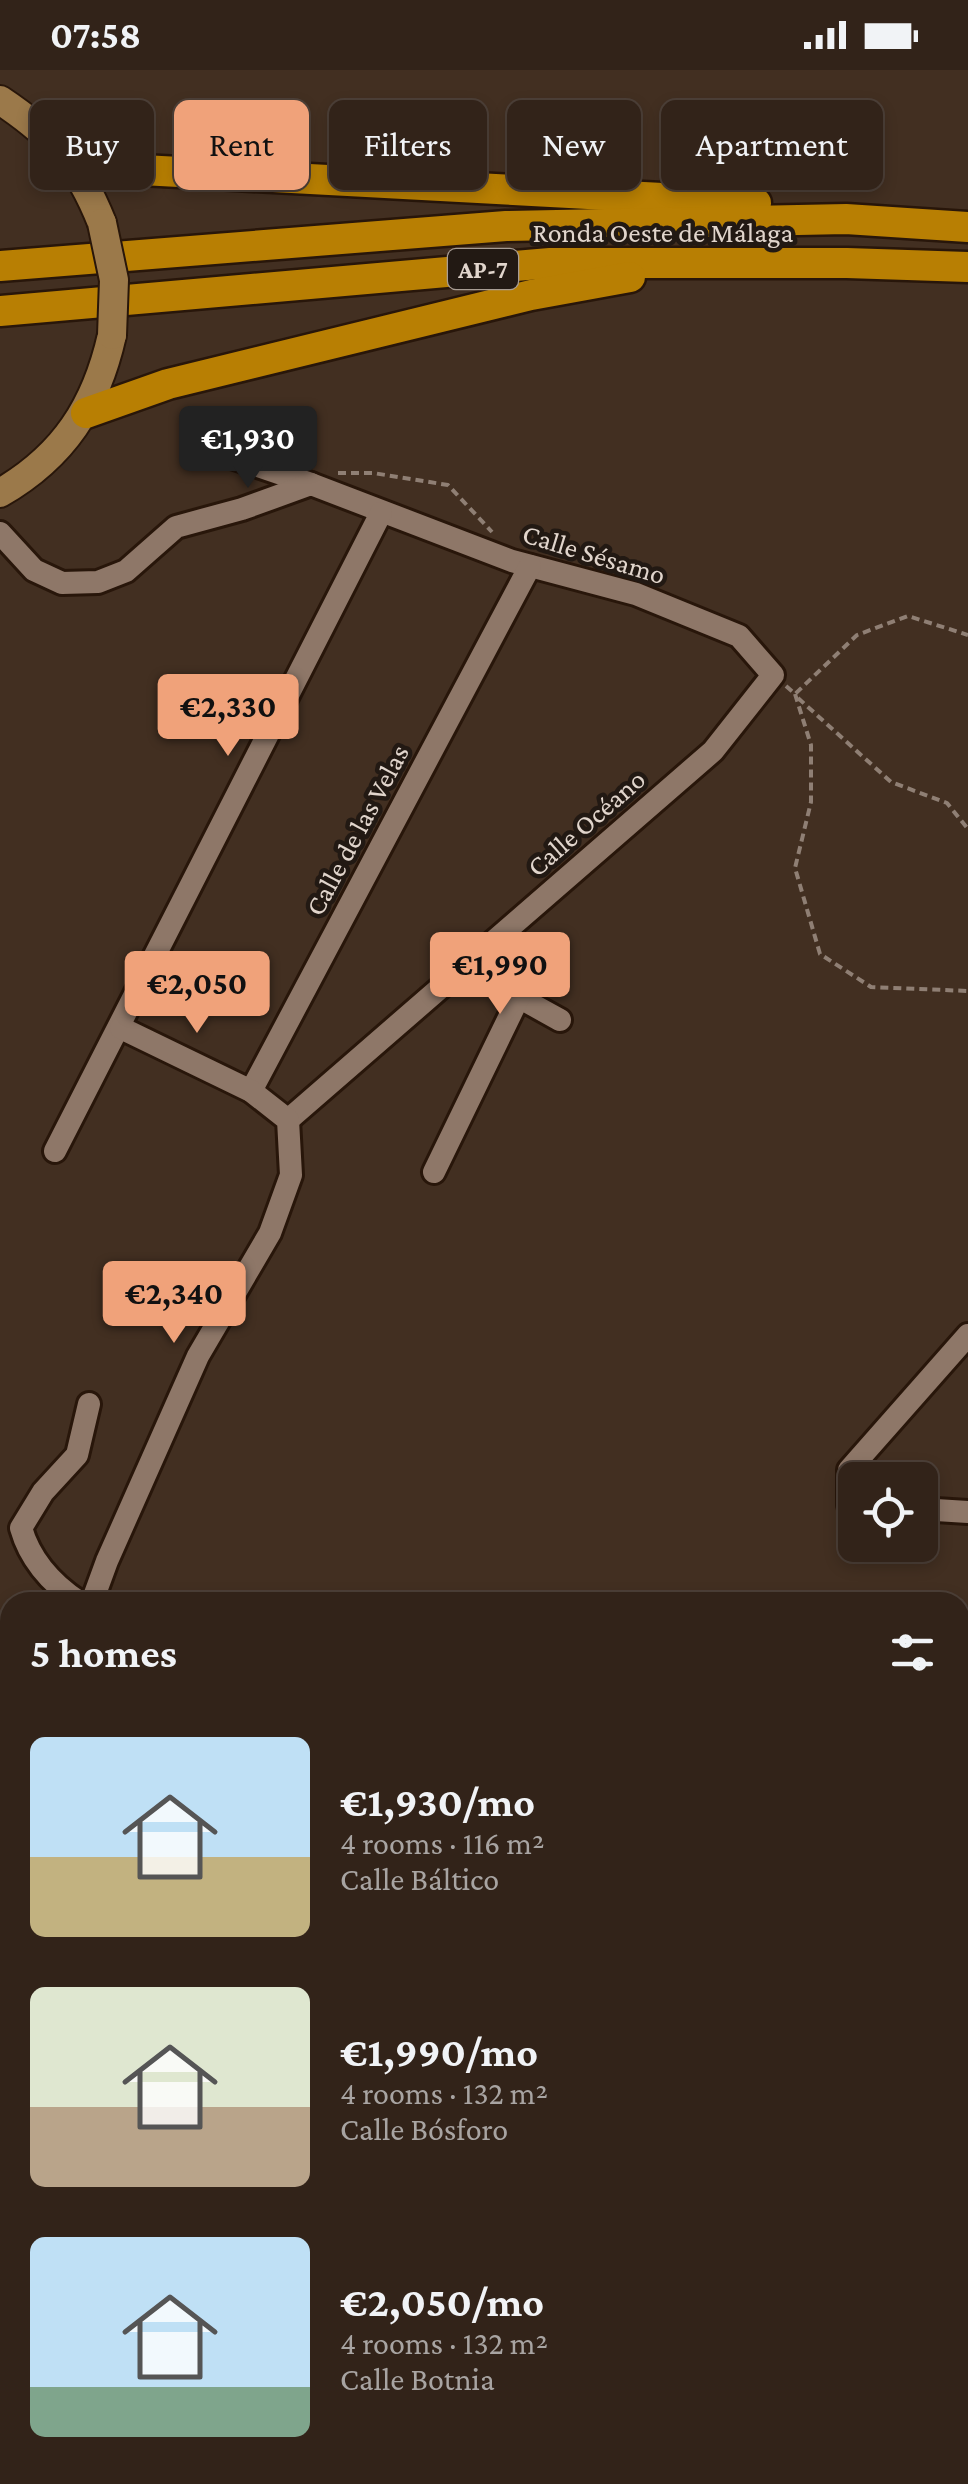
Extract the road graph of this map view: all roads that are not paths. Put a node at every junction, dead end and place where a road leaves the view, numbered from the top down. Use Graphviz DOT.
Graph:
graph roads {
  1 [pos="0,100"];
  2 [pos="30,121"];
  3 [pos="154,171"];
  4 [pos="89,190"];
  5 [pos="846,218"];
  6 [pos="968,227"];
  7 [pos="706,264"];
  8 [pos="0,266"];
  9 [pos="968,267"];
  10 [pos="0,311"];
  11 [pos="86,413"];
  12 [pos="202,448"];
  13 [pos="310,484"];
  14 [pos="3,491"];
  15 [pos="381,512"];
  16 [pos="6,538"];
  17 [pos="521,563"];
  18 [pos="774,675"];
  19 [pos="466,968"];
  20 [pos="519,997"];
  21 [pos="560,1020"];
  22 [pos="121,1028"];
  23 [pos="251,1092"];
  24 [pos="288,1120"];
  25 [pos="55,1151"];
  26 [pos="434,1172"];
  27 [pos="968,1335"];
  28 [pos="89,1404"];
  29 [pos="857,1462"];
  30 [pos="938,1510"];
  31 [pos="968,1512"];
  32 [pos="64,1592"];
  33 [pos="95,1592"];
  1 -- 2 [label="main road"];
  3 -- 5 [label="highway"];
  4 -- 11 [label="main road, bridge"];
  5 -- 6 [label="highway, Ronda Oeste de Málaga / AP-7"];
  5 -- 8 [label="highway, Ronda Oeste de Málaga / AP-7"];
  7 -- 9 [label="highway, Ronda Oeste de Málaga / AP-7"];
  7 -- 10 [label="highway, Ronda Oeste de Málaga / AP-7"];
  7 -- 11 [label="highway"];
  11 -- 14 [label="main road"];
  12 -- 13 [label="street, Calle Sésamo"];
  13 -- 15 [label="street, Calle Sésamo"];
  13 -- 16 [label="street"];
  14 -- 16 [label="street"];
  15 -- 17 [label="street, Calle Sésamo"];
  15 -- 22 [label="street"];
  17 -- 18 [label="street, Calle Sésamo"];
  17 -- 23 [label="street, Calle de las Velas"];
  18 -- 19 [label="street, Calle Océano"];
  19 -- 20 [label="street"];
  19 -- 24 [label="street, Calle Océano"];
  20 -- 21 [label="street"];
  20 -- 26 [label="street"];
  22 -- 23 [label="street"];
  22 -- 25 [label="street"];
  23 -- 24 [label="street"];
  24 -- 33 [label="street"];
  27 -- 29 [label="street"];
  28 -- 32 [label="street"];
  30 -- 31 [label="street"];
}
